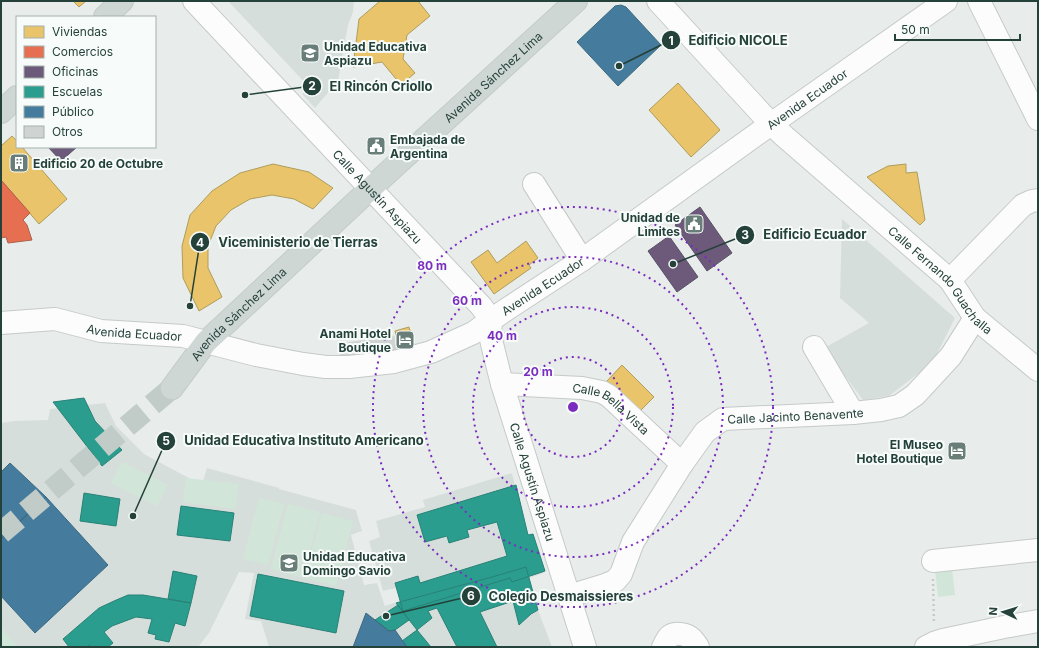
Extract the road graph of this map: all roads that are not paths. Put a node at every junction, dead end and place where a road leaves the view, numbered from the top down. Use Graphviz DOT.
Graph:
graph roads {
  1 [pos="122,1"];
  2 [pos="194,1"];
  3 [pos="576,1"];
  4 [pos="658,1"];
  5 [pos="946,1"];
  6 [pos="979,1"];
  7 [pos="106,16"];
  8 [pos="16,98"];
  9 [pos="1,112"];
  10 [pos="1038,119"];
  11 [pos="771,124"];
  12 [pos="534,184"];
  13 [pos="370,189"];
  14 [pos="1038,200"];
  15 [pos="582,260"];
  16 [pos="950,280"];
  17 [pos="975,318"];
  18 [pos="491,320"];
  19 [pos="1,323"];
  20 [pos="206,342"];
  21 [pos="814,347"];
  22 [pos="1037,366"];
  23 [pos="502,384"];
  24 [pos="172,388"];
  25 [pos="853,413"];
  26 [pos="682,464"];
  27 [pos="1038,550"];
  28 [pos="933,561"];
  29 [pos="569,596"];
  30 [pos="1038,622"];
  31 [pos="956,642"];
  32 [pos="930,645"];
  33 [pos="585,647"];
  34 [pos="663,647"];
  35 [pos="698,647"];
  1 -- 7 [label="main road"];
  2 -- 13 [label="street, Calle Agustín Aspiazu"];
  3 -- 13 [label="main road, Avenida Sánchez Lima"];
  4 -- 11 [label="street, Calle Fernando Guachalla"];
  5 -- 11 [label="street, Avenida Ecuador"];
  6 -- 10 [label="street"];
  8 -- 9 [label="main road"];
  11 -- 15 [label="street, Avenida Ecuador"];
  11 -- 16 [label="street, Calle Fernando Guachalla"];
  12 -- 15 [label="street"];
  13 -- 18 [label="street, Calle Agustín Aspiazu"];
  13 -- 20 [label="main road, Avenida Sánchez Lima"];
  14 -- 16 [label="street"];
  15 -- 18 [label="street, Avenida Ecuador"];
  16 -- 17 [label="street, Calle Fernando Guachalla"];
  17 -- 22 [label="street, Calle Fernando Guachalla"];
  17 -- 25 [label="street, Calle Jacinto Benavente"];
  18 -- 20 [label="street, Avenida Ecuador"];
  18 -- 23 [label="street, Calle Agustín Aspiazu"];
  19 -- 20 [label="street, Avenida Ecuador"];
  20 -- 24 [label="main road, Avenida Sánchez Lima"];
  21 -- 25 [label="street"];
  23 -- 26 [label="street, Calle Bella Vista"];
  23 -- 29 [label="street, Calle Agustín Aspiazu"];
  25 -- 26 [label="street, Calle Jacinto Benavente"];
  26 -- 29 [label="street, Calle Jacinto Benavente"];
  27 -- 28 [label="street"];
  29 -- 33 [label="street, Calle Agustín Aspiazu"];
  30 -- 31 [label="street"];
  31 -- 32 [label="street"];
  34 -- 35 [label="street"];
}
